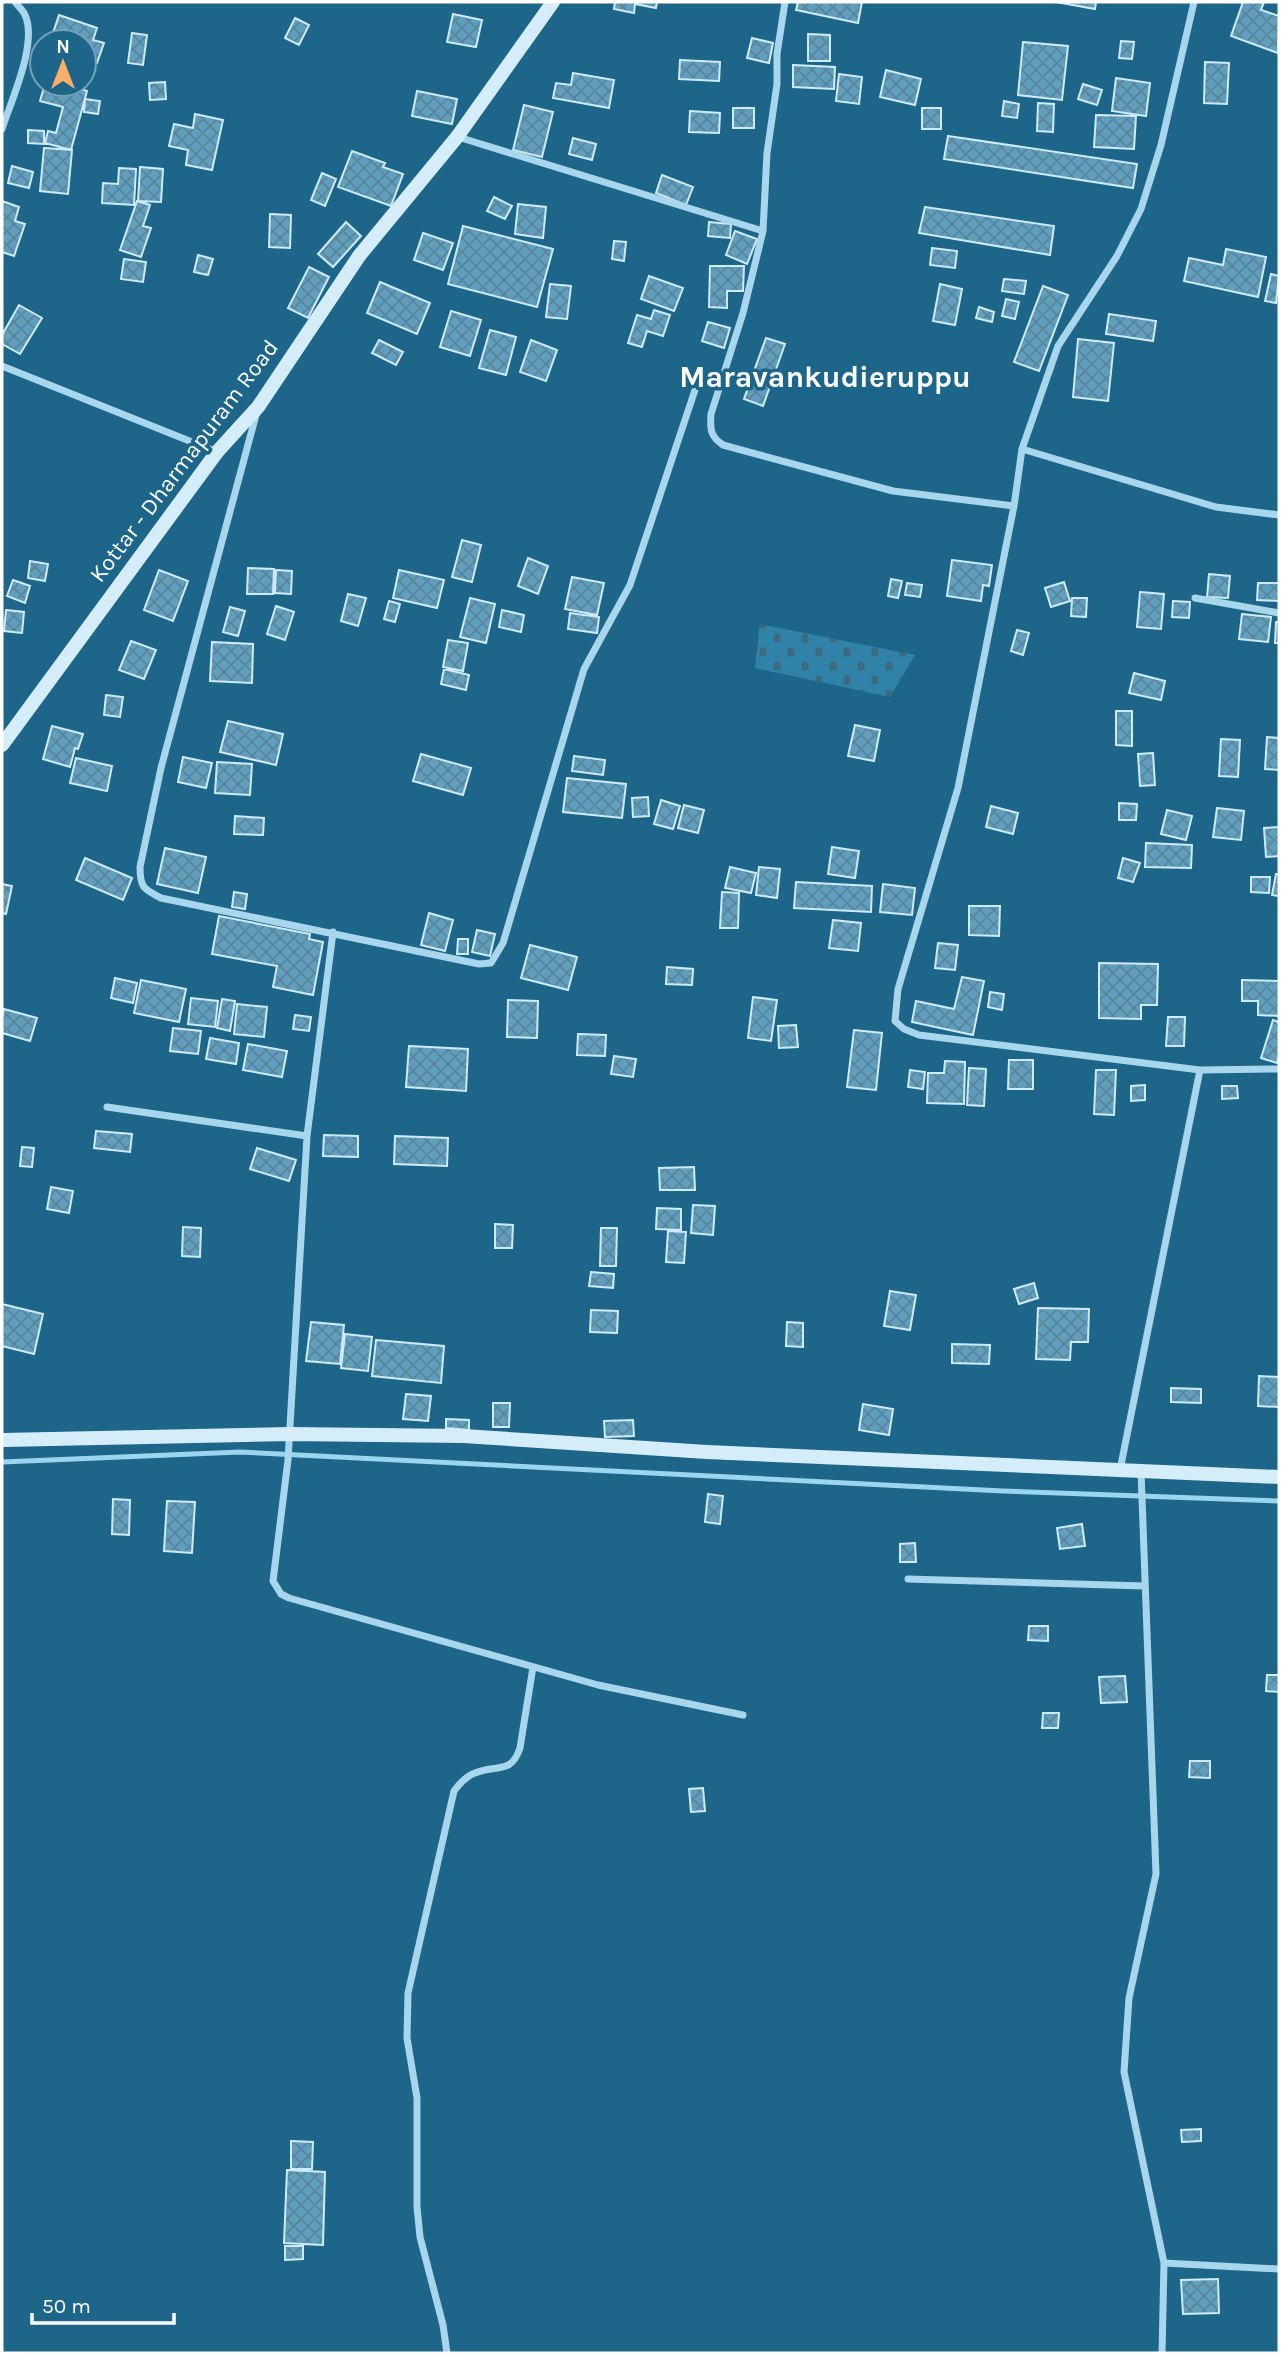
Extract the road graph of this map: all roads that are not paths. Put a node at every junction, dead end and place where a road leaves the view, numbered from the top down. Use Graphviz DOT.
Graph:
graph roads {
  1 [pos="15,2"];
  2 [pos="553,2"];
  3 [pos="785,2"];
  4 [pos="1194,2"];
  5 [pos="2,129"];
  6 [pos="457,137"];
  7 [pos="763,231"];
  8 [pos="2,366"];
  9 [pos="699,378"];
  10 [pos="258,408"];
  11 [pos="1022,449"];
  12 [pos="217,452"];
  13 [pos="1014,506"];
  14 [pos="1279,515"];
  15 [pos="1195,598"];
  16 [pos="1279,613"];
  17 [pos="2,745"];
  18 [pos="334,933"];
  19 [pos="1279,1069"];
  20 [pos="1200,1070"];
  21 [pos="107,1107"];
  22 [pos="307,1136"];
  23 [pos="289,1439"];
  24 [pos="2,1440"];
  25 [pos="1120,1470"];
  26 [pos="1141,1471"];
  27 [pos="1279,1477"];
  28 [pos="908,1579"];
  29 [pos="1145,1586"];
  30 [pos="533,1667"];
  31 [pos="743,1715"];
  32 [pos="1164,2263"];
  33 [pos="1279,2269"];
  34 [pos="447,2353"];
  35 [pos="1162,2353"];
  1 -- 5 [label="street"];
  2 -- 6 [label="street, Kottar - Dharmapuram Road"];
  3 -- 7 [label="street"];
  4 -- 11 [label="street"];
  6 -- 7 [label="street"];
  6 -- 10 [label="street, Kottar - Dharmapuram Road"];
  7 -- 13 [label="street"];
  8 -- 12 [label="street"];
  9 -- 18 [label="street"];
  10 -- 12 [label="street, Kottar - Dharmapuram Road"];
  10 -- 18 [label="street"];
  11 -- 13 [label="street"];
  11 -- 14 [label="street"];
  12 -- 17 [label="street, Kottar - Dharmapuram Road"];
  13 -- 20 [label="street"];
  15 -- 16 [label="street"];
  18 -- 22 [label="street"];
  19 -- 20 [label="street"];
  20 -- 25 [label="street"];
  21 -- 22 [label="street"];
  22 -- 23 [label="street"];
  23 -- 24 [label="street"];
  23 -- 25 [label="street"];
  23 -- 30 [label="street"];
  25 -- 26 [label="street"];
  26 -- 27 [label="street"];
  26 -- 29 [label="street"];
  28 -- 29 [label="street"];
  29 -- 32 [label="street"];
  30 -- 31 [label="street"];
  30 -- 34 [label="street"];
  32 -- 33 [label="street"];
  32 -- 35 [label="street"];
}
